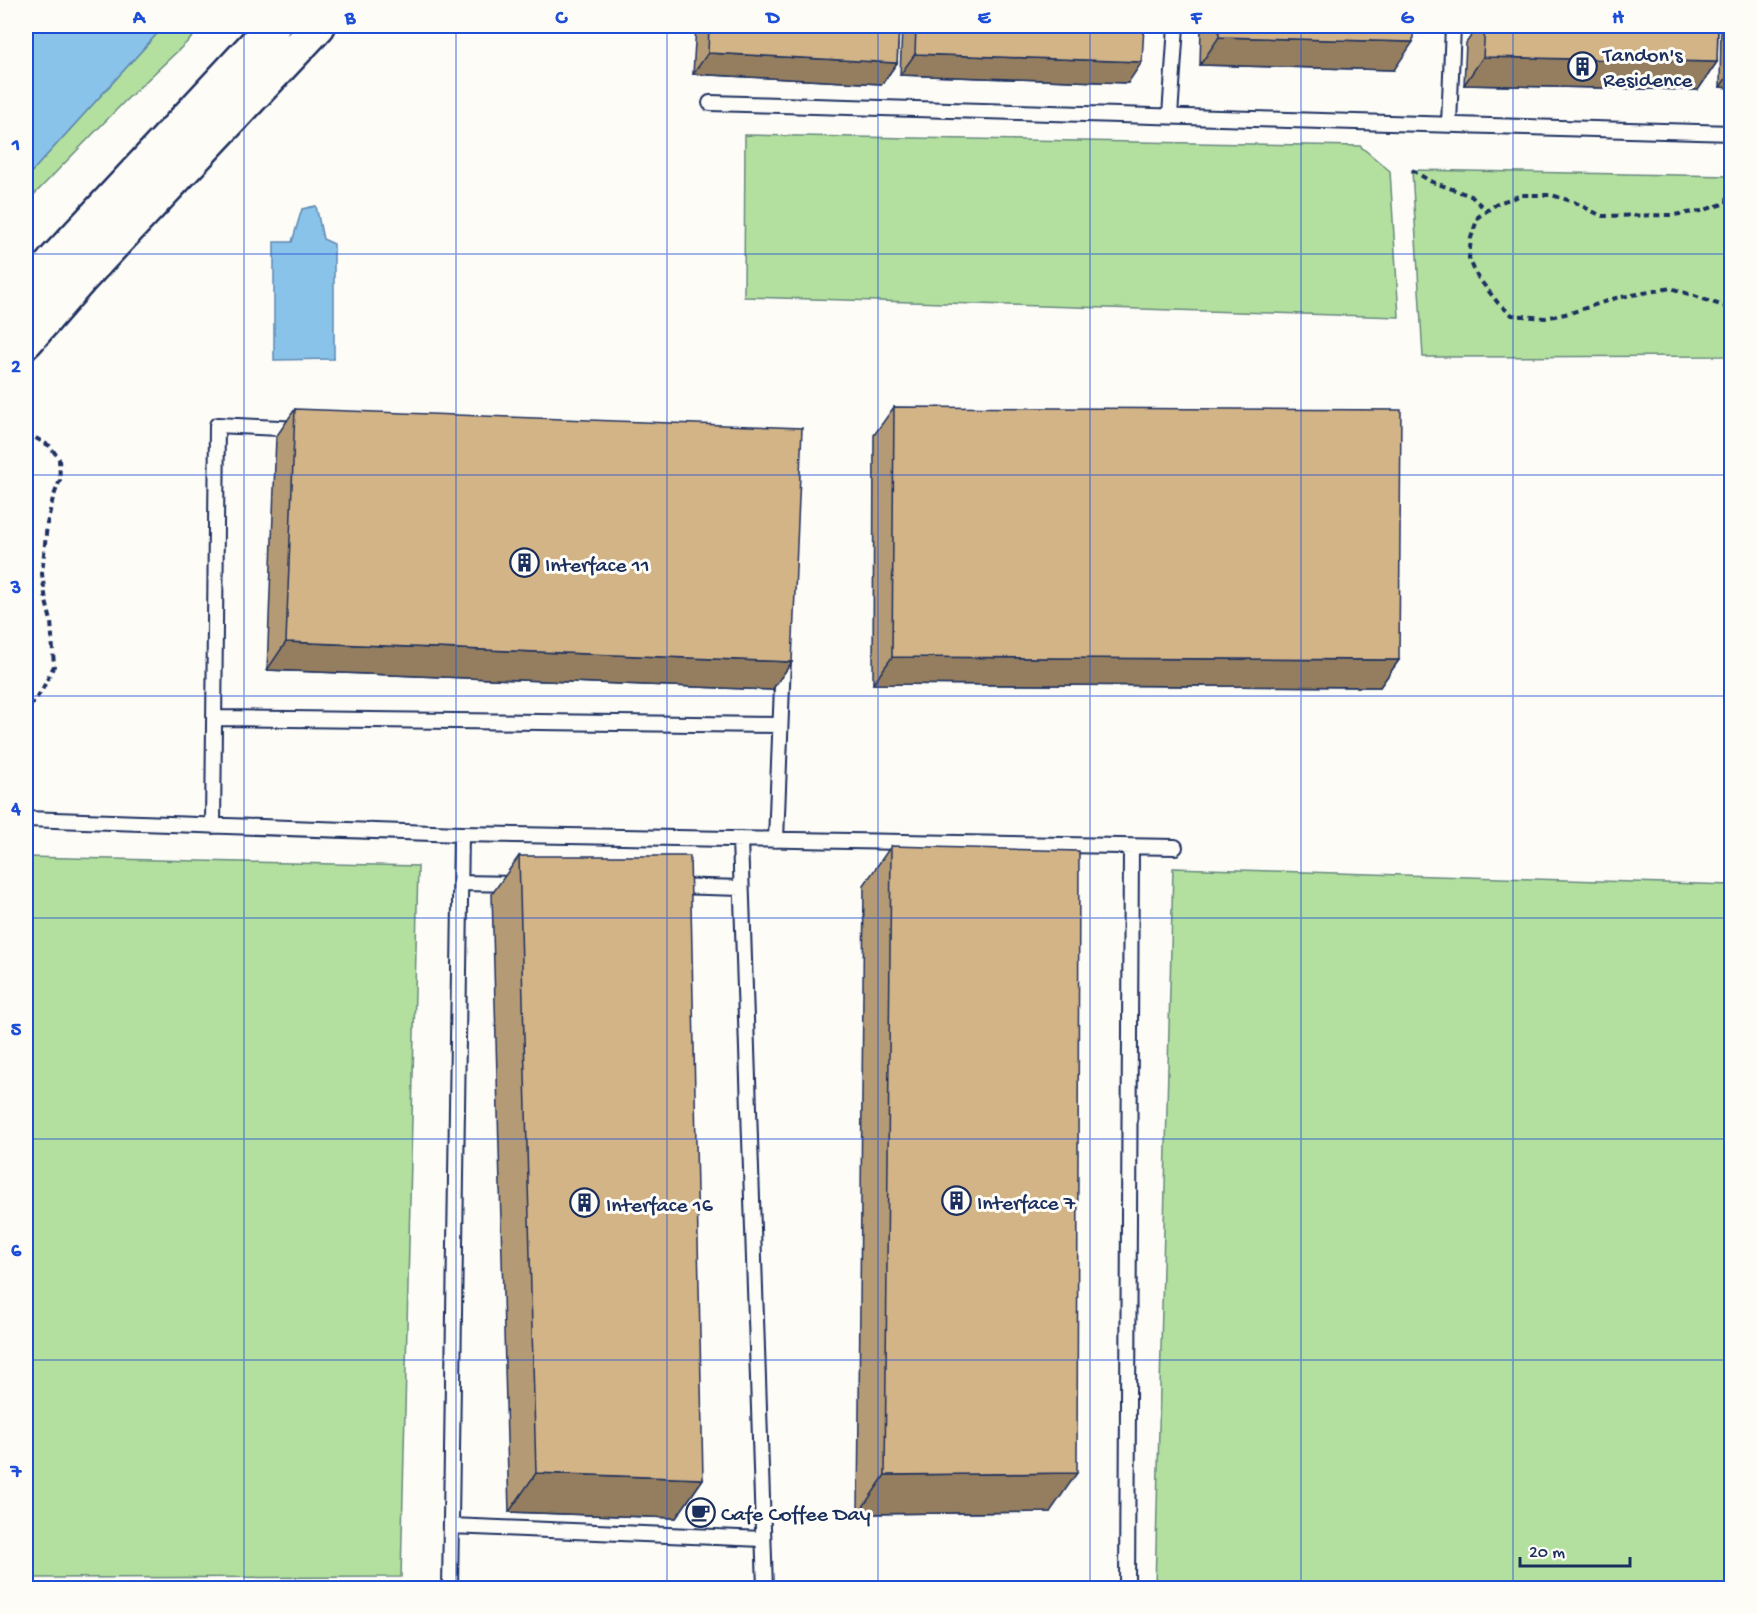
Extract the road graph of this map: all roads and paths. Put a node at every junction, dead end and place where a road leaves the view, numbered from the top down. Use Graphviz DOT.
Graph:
graph roads {
  1 [pos="273,26"];
  2 [pos="318,26"];
  3 [pos="1176,26"];
  4 [pos="1453,26"];
  5 [pos="710,103"];
  6 [pos="1170,116"];
  7 [pos="1449,124"];
  8 [pos="1729,133"];
  9 [pos="1412,170"];
  10 [pos="1729,202"];
  11 [pos="1487,211"];
  12 [pos="26,294"];
  13 [pos="1731,309"];
  14 [pos="26,341"];
  15 [pos="312,430"];
  16 [pos="26,438"];
  17 [pos="783,642"];
  18 [pos="26,707"];
  19 [pos="214,718"];
  20 [pos="780,725"];
  21 [pos="26,819"];
  22 [pos="213,826"];
  23 [pos="461,834"];
  24 [pos="740,839"];
  25 [pos="776,840"];
  26 [pos="1131,847"];
  27 [pos="1175,847"];
  28 [pos="461,883"];
  29 [pos="531,884"];
  30 [pos="659,886"];
  31 [pos="741,888"];
  32 [pos="451,1526"];
  33 [pos="763,1539"];
  34 [pos="450,1588"];
  35 [pos="765,1588"];
  36 [pos="1127,1588"];
  1 -- 12 [label="street"];
  2 -- 14 [label="street"];
  3 -- 6 [label="lane"];
  4 -- 7 [label="lane"];
  5 -- 6 [label="lane"];
  6 -- 7 [label="lane"];
  7 -- 8 [label="lane"];
  8 -- 10 [label="path"];
  9 -- 11 [label="path"];
  10 -- 11 [label="path"];
  11 -- 13 [label="path"];
  15 -- 19 [label="lane"];
  16 -- 18 [label="path"];
  17 -- 20 [label="lane"];
  19 -- 20 [label="lane"];
  19 -- 22 [label="lane"];
  20 -- 25 [label="lane"];
  21 -- 22 [label="lane"];
  22 -- 23 [label="lane"];
  23 -- 24 [label="lane"];
  23 -- 28 [label="lane"];
  24 -- 25 [label="lane"];
  24 -- 31 [label="lane"];
  25 -- 26 [label="lane"];
  26 -- 27 [label="lane"];
  26 -- 36 [label="lane"];
  28 -- 29 [label="lane"];
  28 -- 32 [label="lane"];
  30 -- 31 [label="lane"];
  31 -- 33 [label="lane"];
  32 -- 33 [label="lane"];
  32 -- 34 [label="lane"];
  33 -- 35 [label="lane"];
}
